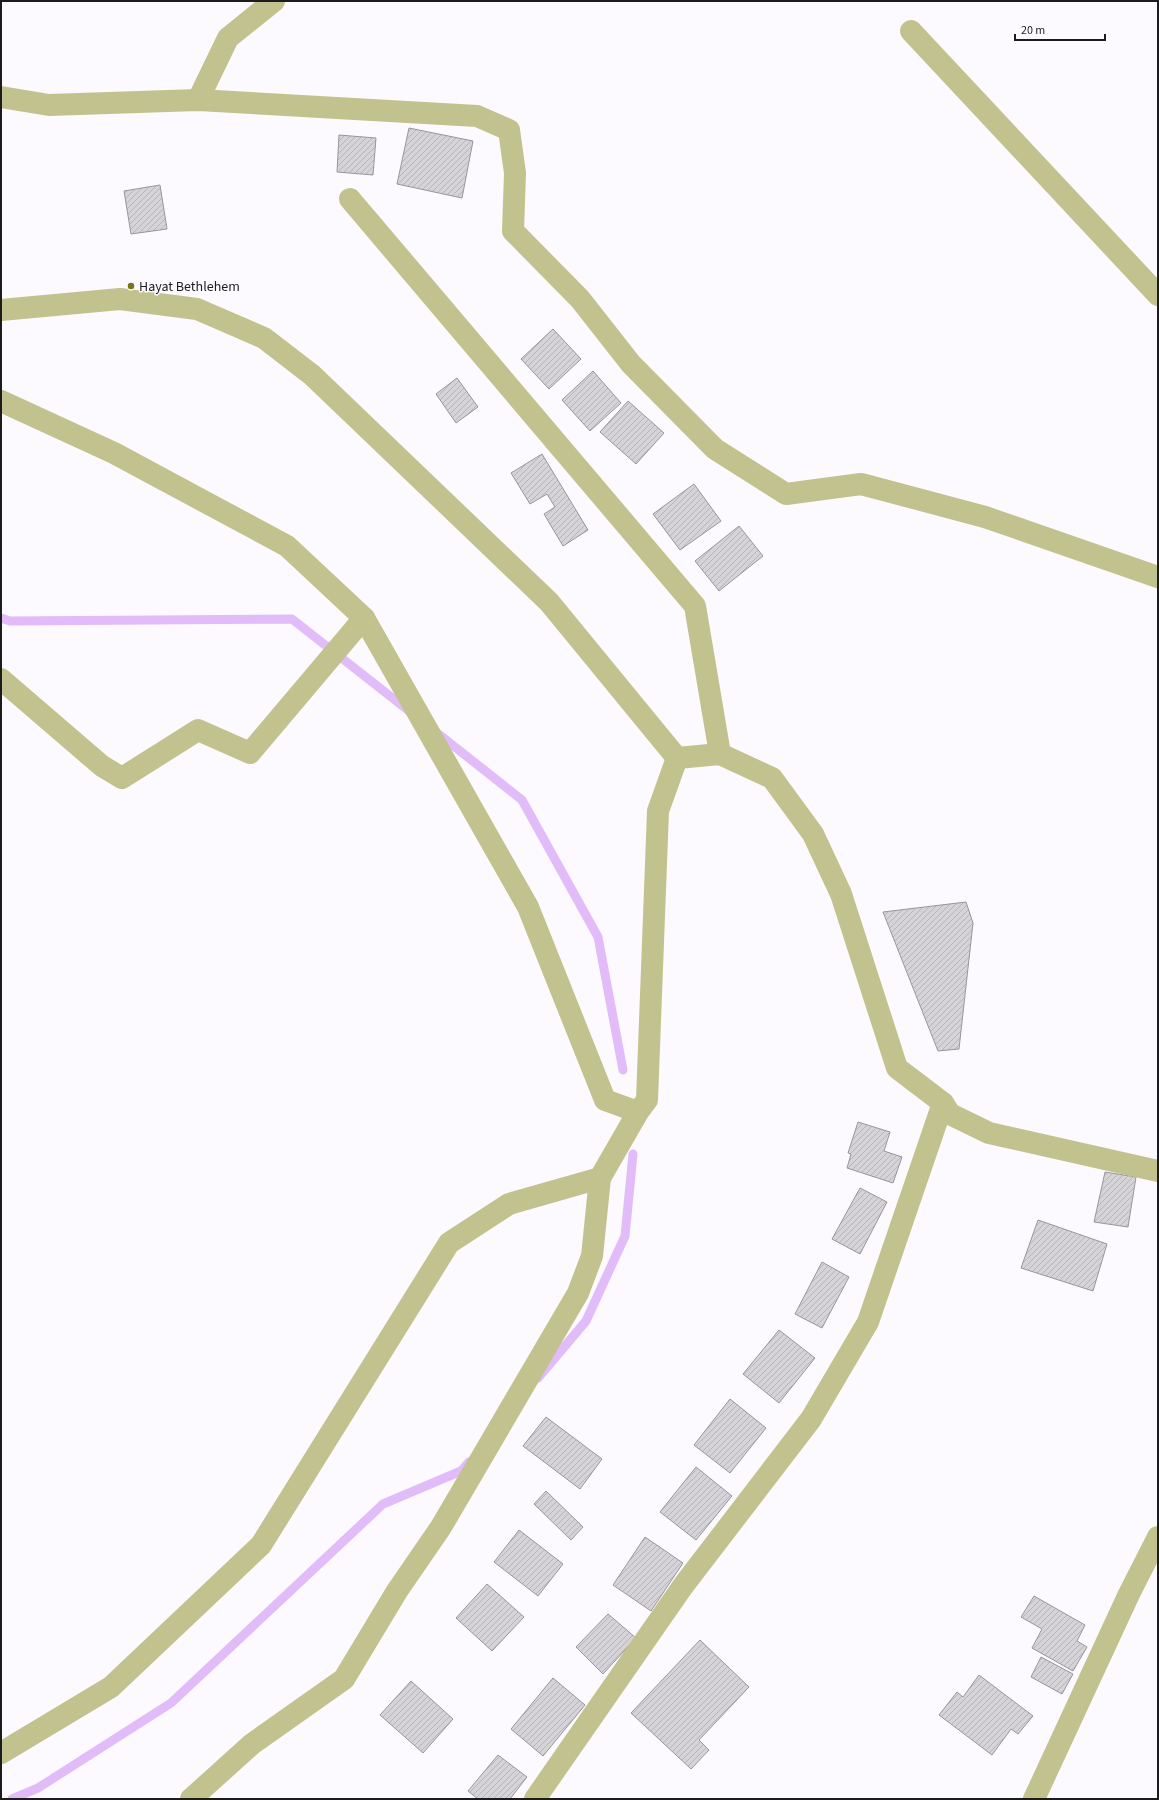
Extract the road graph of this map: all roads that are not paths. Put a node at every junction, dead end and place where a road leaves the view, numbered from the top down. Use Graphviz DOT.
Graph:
graph roads {
  1 [pos="274,1"];
  2 [pos="911,31"];
  3 [pos="1,97"];
  4 [pos="198,100"];
  5 [pos="350,199"];
  6 [pos="1158,295"];
  7 [pos="1,310"];
  8 [pos="1,401"];
  9 [pos="1158,577"];
  10 [pos="364,618"];
  11 [pos="1,679"];
  12 [pos="720,754"];
  13 [pos="677,758"];
  14 [pos="943,1103"];
  15 [pos="638,1112"];
  16 [pos="1158,1171"];
  17 [pos="600,1178"];
  18 [pos="1158,1537"];
  19 [pos="1,1754"];
  20 [pos="191,1799"];
  21 [pos="535,1799"];
  22 [pos="1034,1799"];
  1 -- 4 [label="street"];
  2 -- 6 [label="street"];
  3 -- 4 [label="street"];
  4 -- 9 [label="street"];
  5 -- 12 [label="street"];
  7 -- 13 [label="street"];
  8 -- 10 [label="street"];
  10 -- 11 [label="street"];
  10 -- 15 [label="street"];
  12 -- 13 [label="street"];
  12 -- 14 [label="street"];
  13 -- 15 [label="street"];
  14 -- 16 [label="street"];
  14 -- 21 [label="street"];
  15 -- 17 [label="street"];
  17 -- 19 [label="street"];
  17 -- 20 [label="street"];
  18 -- 22 [label="street"];
}
